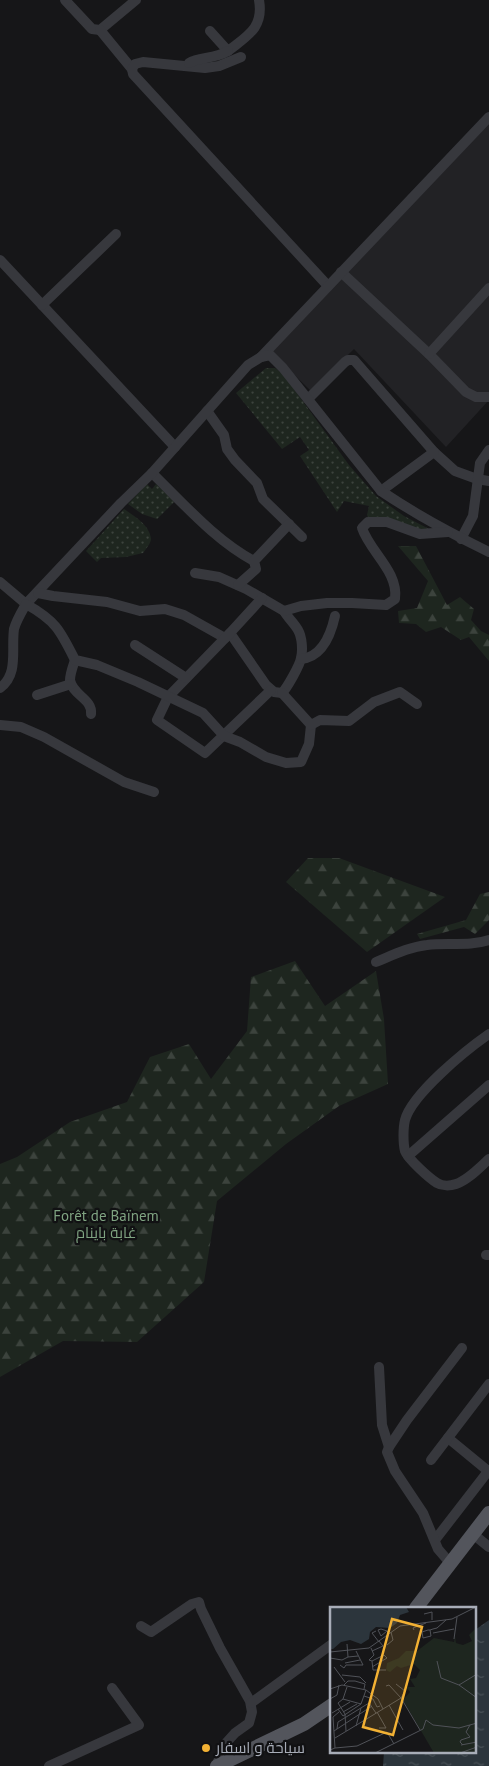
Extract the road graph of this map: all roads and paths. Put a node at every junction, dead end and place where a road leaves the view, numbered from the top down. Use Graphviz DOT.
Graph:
graph roads {
  1 [pos="64,0"];
  2 [pos="136,0"];
  3 [pos="259,0"];
  4 [pos="100,30"];
  5 [pos="210,31"];
  6 [pos="228,52"];
  7 [pos="241,57"];
  8 [pos="185,66"];
  9 [pos="132,69"];
  10 [pos="489,116"];
  11 [pos="116,234"];
  12 [pos="0,260"];
  13 [pos="341,272"];
  14 [pos="328,286"];
  15 [pos="489,288"];
  16 [pos="42,305"];
  17 [pos="429,354"];
  18 [pos="261,357"];
  19 [pos="489,397"];
  20 [pos="308,399"];
  21 [pos="207,411"];
  22 [pos="175,447"];
  23 [pos="489,450"];
  24 [pos="434,452"];
  25 [pos="152,473"];
  26 [pos="477,479"];
  27 [pos="489,481"];
  28 [pos="380,491"];
  29 [pos="289,524"];
  30 [pos="449,532"];
  31 [pos="302,537"];
  32 [pos="461,539"];
  33 [pos="489,552"];
  34 [pos="254,562"];
  35 [pos="195,573"];
  36 [pos="0,582"];
  37 [pos="238,586"];
  38 [pos="38,593"];
  39 [pos="262,598"];
  40 [pos="26,604"];
  41 [pos="284,611"];
  42 [pos="335,616"];
  43 [pos="228,636"];
  44 [pos="135,645"];
  45 [pos="301,659"];
  46 [pos="75,660"];
  47 [pos="186,678"];
  48 [pos="71,684"];
  49 [pos="2,686"];
  50 [pos="271,690"];
  51 [pos="282,693"];
  52 [pos="37,695"];
  53 [pos="168,697"];
  54 [pos="417,704"];
  55 [pos="91,714"];
  56 [pos="0,724"];
  57 [pos="311,725"];
  58 [pos="224,736"];
  59 [pos="154,792"];
  60 [pos="489,940"];
  61 [pos="376,962"];
  62 [pos="489,1034"];
  63 [pos="489,1085"];
  64 [pos="408,1156"];
  65 [pos="489,1159"];
  66 [pos="462,1348"];
  67 [pos="380,1367"];
  68 [pos="489,1384"];
  69 [pos="448,1438"];
  70 [pos="389,1447"];
  71 [pos="431,1460"];
  72 [pos="489,1471"];
  73 [pos="489,1513"];
  74 [pos="473,1534"];
  75 [pos="435,1540"];
  76 [pos="489,1547"];
  77 [pos="450,1563"];
  78 [pos="417,1607"];
  79 [pos="141,1626"];
  80 [pos="330,1645"];
  81 [pos="112,1688"];
  82 [pos="251,1703"];
  83 [pos="330,1707"];
  84 [pos="234,1762"];
  85 [pos="49,1766"];
  86 [pos="216,1766"];
  1 -- 4 [label="street"];
  2 -- 4 [label="street"];
  3 -- 6 [label="street"];
  4 -- 9 [label="street"];
  5 -- 6 [label="street"];
  6 -- 8 [label="street"];
  7 -- 8 [label="street"];
  8 -- 9 [label="street"];
  9 -- 14 [label="street"];
  10 -- 13 [label="street"];
  11 -- 16 [label="street"];
  12 -- 16 [label="street"];
  13 -- 14 [label="street"];
  13 -- 17 [label="street"];
  14 -- 18 [label="street"];
  15 -- 17 [label="street"];
  16 -- 22 [label="street"];
  17 -- 19 [label="street"];
  18 -- 20 [label="street"];
  18 -- 21 [label="street"];
  20 -- 24 [label="street"];
  20 -- 28 [label="street"];
  21 -- 22 [label="street"];
  21 -- 29 [label="street"];
  22 -- 25 [label="street"];
  23 -- 26 [label="street"];
  24 -- 26 [label="street"];
  24 -- 28 [label="street"];
  25 -- 34 [label="street"];
  25 -- 38 [label="street"];
  26 -- 27 [label="street"];
  26 -- 32 [label="street"];
  28 -- 30 [label="street"];
  29 -- 31 [label="street"];
  29 -- 34 [label="street"];
  30 -- 32 [label="street"];
  30 -- 41 [label="street"];
  32 -- 33 [label="street"];
  34 -- 37 [label="street"];
  35 -- 37 [label="street"];
  36 -- 40 [label="street"];
  37 -- 39 [label="street"];
  38 -- 40 [label="street"];
  38 -- 43 [label="street"];
  39 -- 41 [label="street"];
  39 -- 43 [label="street"];
  40 -- 46 [label="street"];
  40 -- 49 [label="street"];
  41 -- 45 [label="street"];
  42 -- 45 [label="street"];
  43 -- 47 [label="street"];
  43 -- 50 [label="street"];
  44 -- 47 [label="street"];
  45 -- 51 [label="street"];
  46 -- 48 [label="street"];
  46 -- 53 [label="street"];
  47 -- 53 [label="street"];
  48 -- 52 [label="street"];
  48 -- 55 [label="street"];
  50 -- 51 [label="street"];
  50 -- 58 [label="street"];
  51 -- 57 [label="street"];
  53 -- 58 [label="street"];
  53 -- 58 [label="street"];
  54 -- 57 [label="street"];
  56 -- 59 [label="street"];
  57 -- 58 [label="street"];
  60 -- 61 [label="street"];
  62 -- 64 [label="street"];
  63 -- 64 [label="street"];
  64 -- 65 [label="street"];
  66 -- 70 [label="street"];
  67 -- 70 [label="street"];
  68 -- 69 [label="street"];
  69 -- 71 [label="street"];
  69 -- 72 [label="street"];
  70 -- 75 [label="street"];
  72 -- 75 [label="street"];
  73 -- 74 [label="main road"];
  74 -- 76 [label="street"];
  74 -- 77 [label="main road"];
  75 -- 77 [label="street"];
  77 -- 78 [label="main road"];
  79 -- 82 [label="street"];
  80 -- 82 [label="street"];
  81 -- 85 [label="street"];
  82 -- 86 [label="street"];
  83 -- 84 [label="main road"];
  84 -- 86 [label="main road"];
}
